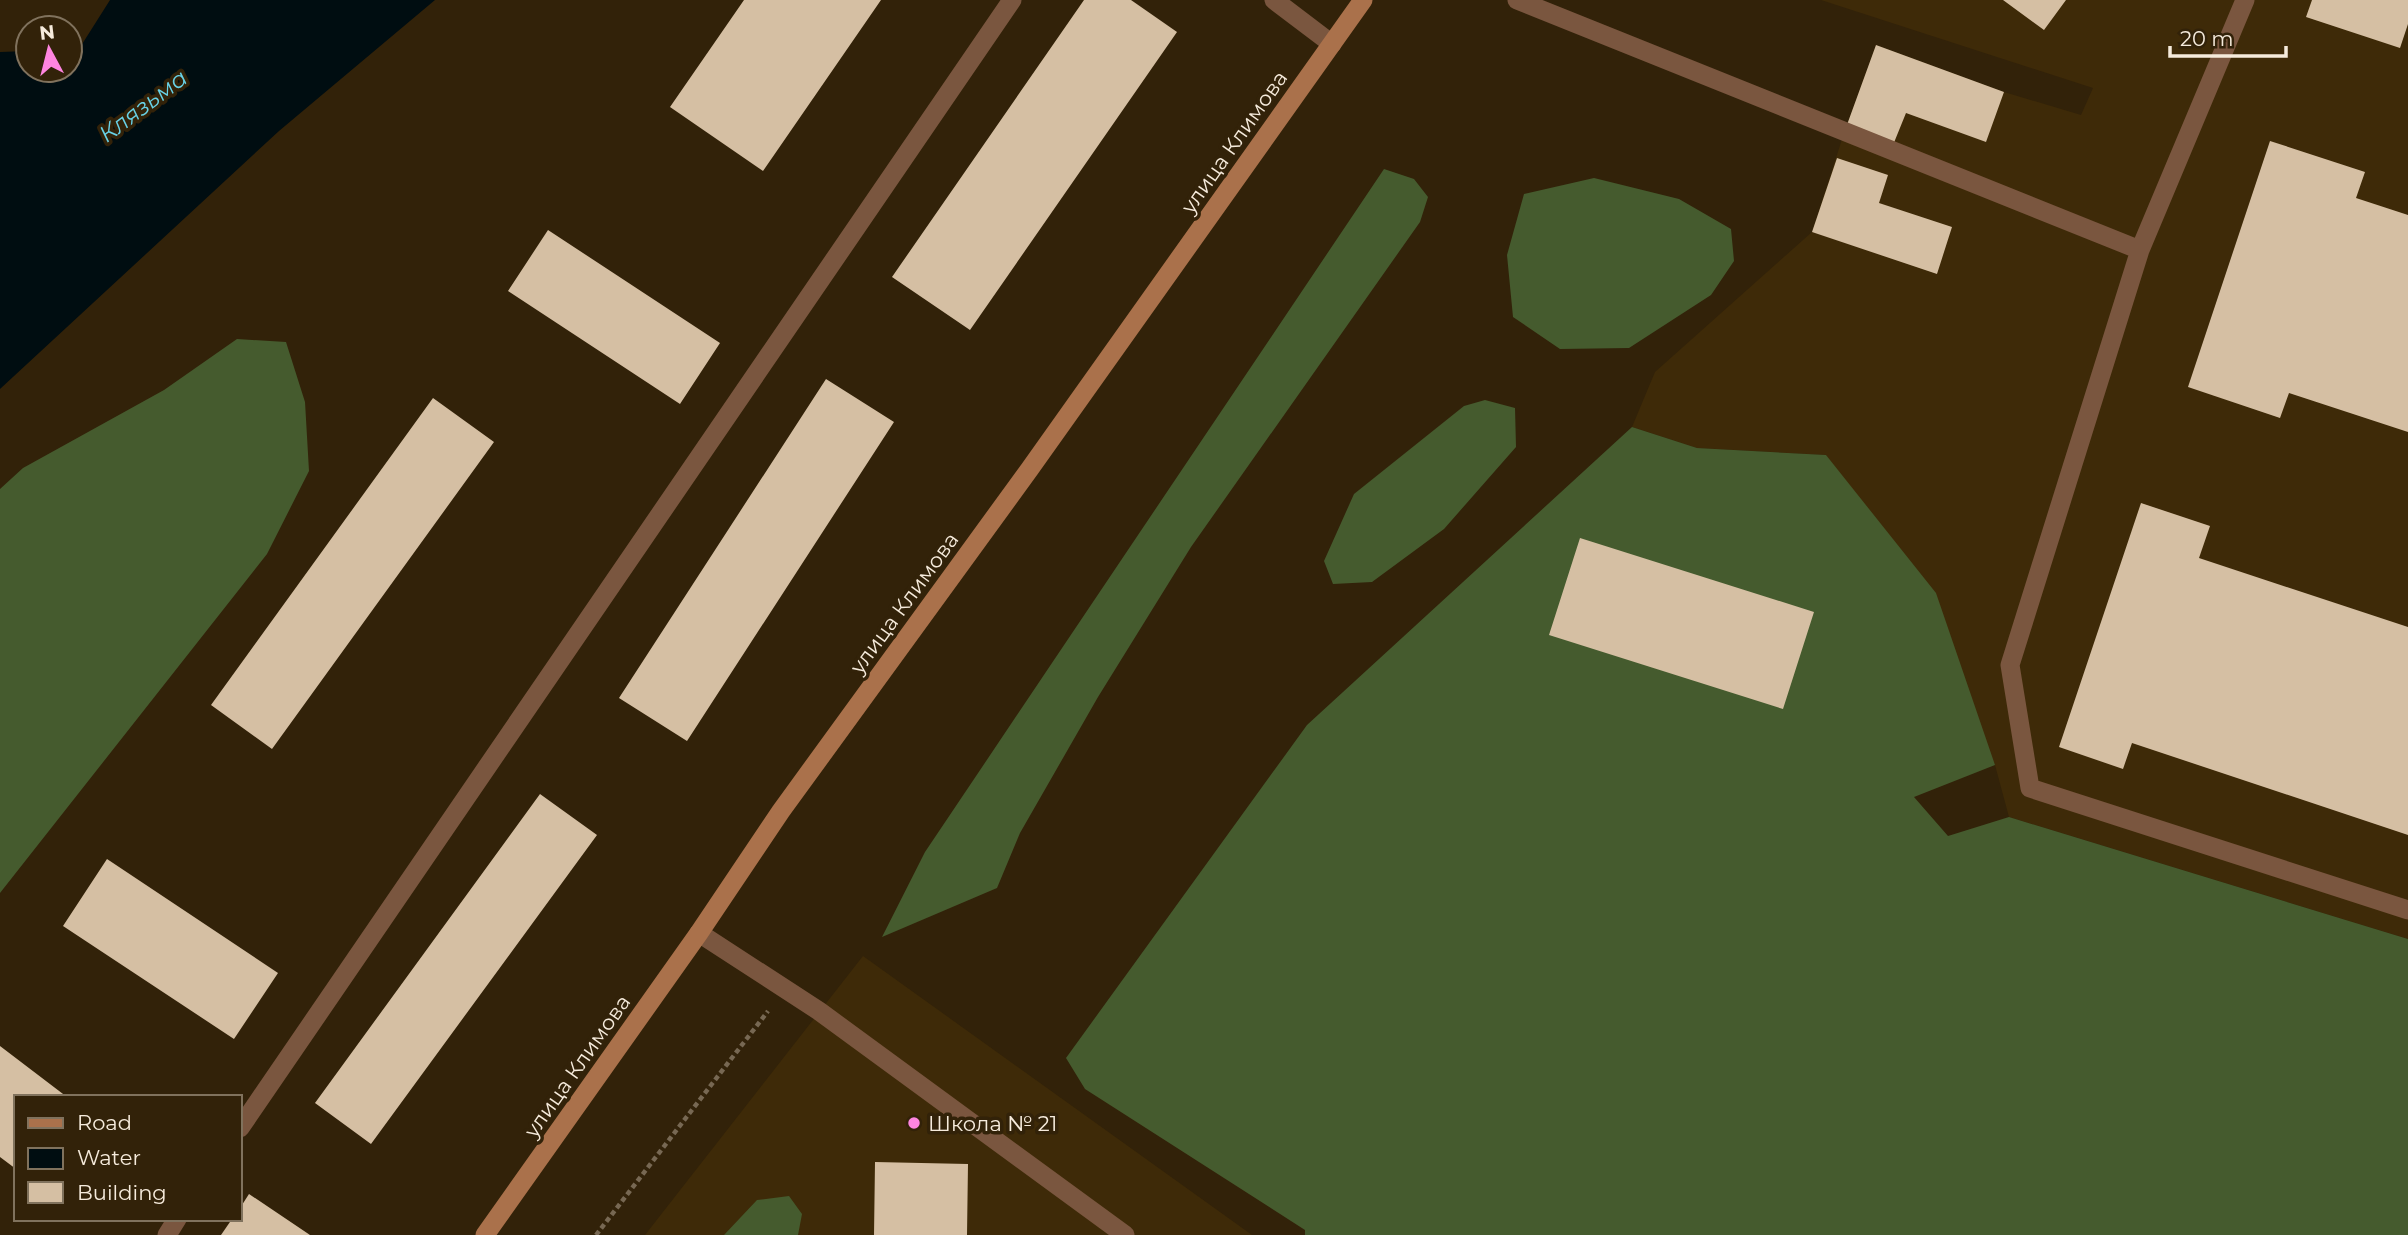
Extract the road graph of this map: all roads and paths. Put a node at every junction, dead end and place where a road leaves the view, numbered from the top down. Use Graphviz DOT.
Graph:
graph roads {
  1 [pos="1013,0"];
  2 [pos="1274,0"];
  3 [pos="1363,0"];
  4 [pos="1517,0"];
  5 [pos="2245,0"];
  6 [pos="1332,44"];
  7 [pos="2140,250"];
  8 [pos="2408,910"];
  9 [pos="699,933"];
  10 [pos="785,989"];
  11 [pos="242,1125"];
  12 [pos="485,1235"];
  13 [pos="596,1235"];
  14 [pos="1125,1235"];
  1 -- 11 [label="lane"];
  2 -- 6 [label="lane"];
  3 -- 6 [label="main road, улица Климова"];
  4 -- 7 [label="lane"];
  5 -- 7 [label="lane"];
  6 -- 9 [label="main road, улица Климова"];
  7 -- 8 [label="lane"];
  9 -- 10 [label="lane"];
  9 -- 12 [label="main road, улица Климова"];
  10 -- 13 [label="path"];
  10 -- 14 [label="lane"];
}
